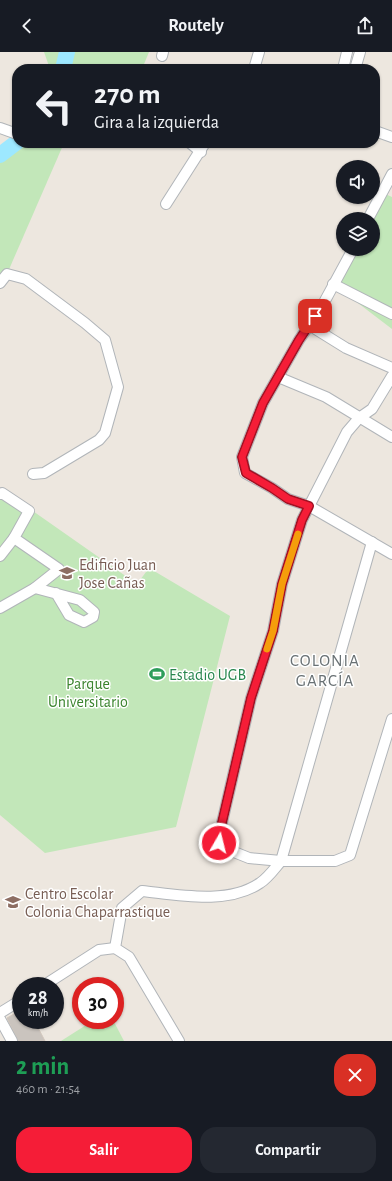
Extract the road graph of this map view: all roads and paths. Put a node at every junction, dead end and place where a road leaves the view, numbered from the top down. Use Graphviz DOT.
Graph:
graph roads {
  1 [pos="259,52"];
  2 [pos="347,52"];
  3 [pos="360,52"];
  4 [pos="255,64"];
  5 [pos="344,64"];
  6 [pos="356,64"];
  7 [pos="0,128"];
  8 [pos="12,133"];
  9 [pos="380,133"];
  10 [pos="392,137"];
  11 [pos="196,148"];
  12 [pos="203,148"];
  13 [pos="201,152"];
  14 [pos="392,174"];
  15 [pos="388,195"];
  16 [pos="166,204"];
  17 [pos="374,212"];
  18 [pos="349,256"];
  19 [pos="0,282"];
  20 [pos="333,284"];
  21 [pos="392,314"];
  22 [pos="309,325"];
  23 [pos="392,368"];
  24 [pos="392,376"];
  25 [pos="278,377"];
  26 [pos="359,418"];
  27 [pos="392,437"];
  28 [pos="33,474"];
  29 [pos="0,494"];
  30 [pos="309,506"];
  31 [pos="14,538"];
  32 [pos="372,542"];
  33 [pos="392,554"];
  34 [pos="0,556"];
  35 [pos="35,588"];
  36 [pos="56,593"];
  37 [pos="0,608"];
  38 [pos="392,720"];
  39 [pos="282,861"];
  40 [pos="115,948"];
  41 [pos="57,977"];
  42 [pos="12,1006"];
  43 [pos="0,1013"];
  44 [pos="0,1020"];
  45 [pos="12,1041"];
  46 [pos="179,1041"];
  1 -- 4 [label="street"];
  2 -- 5 [label="street"];
  3 -- 6 [label="street"];
  7 -- 8 [label="street"];
  9 -- 10 [label="street"];
  11 -- 13 [label="street"];
  12 -- 13 [label="street"];
  13 -- 16 [label="street"];
  14 -- 15 [label="street"];
  15 -- 17 [label="street"];
  18 -- 20 [label="street"];
  19 -- 28 [label="street"];
  20 -- 21 [label="street"];
  20 -- 22 [label="street"];
  22 -- 23 [label="street"];
  22 -- 25 [label="street"];
  24 -- 26 [label="street"];
  25 -- 26 [label="street"];
  25 -- 30 [label="street"];
  26 -- 27 [label="street"];
  26 -- 30 [label="street"];
  29 -- 31 [label="street"];
  30 -- 32 [label="street"];
  30 -- 39 [label="street"];
  31 -- 34 [label="street"];
  31 -- 35 [label="street"];
  32 -- 33 [label="street"];
  32 -- 39 [label="street"];
  35 -- 36 [label="street"];
  35 -- 37 [label="street"];
  38 -- 39 [label="street"];
  39 -- 40 [label="street"];
  40 -- 41 [label="street"];
  40 -- 46 [label="street"];
  42 -- 43 [label="street"];
  44 -- 45 [label="street"];
}
